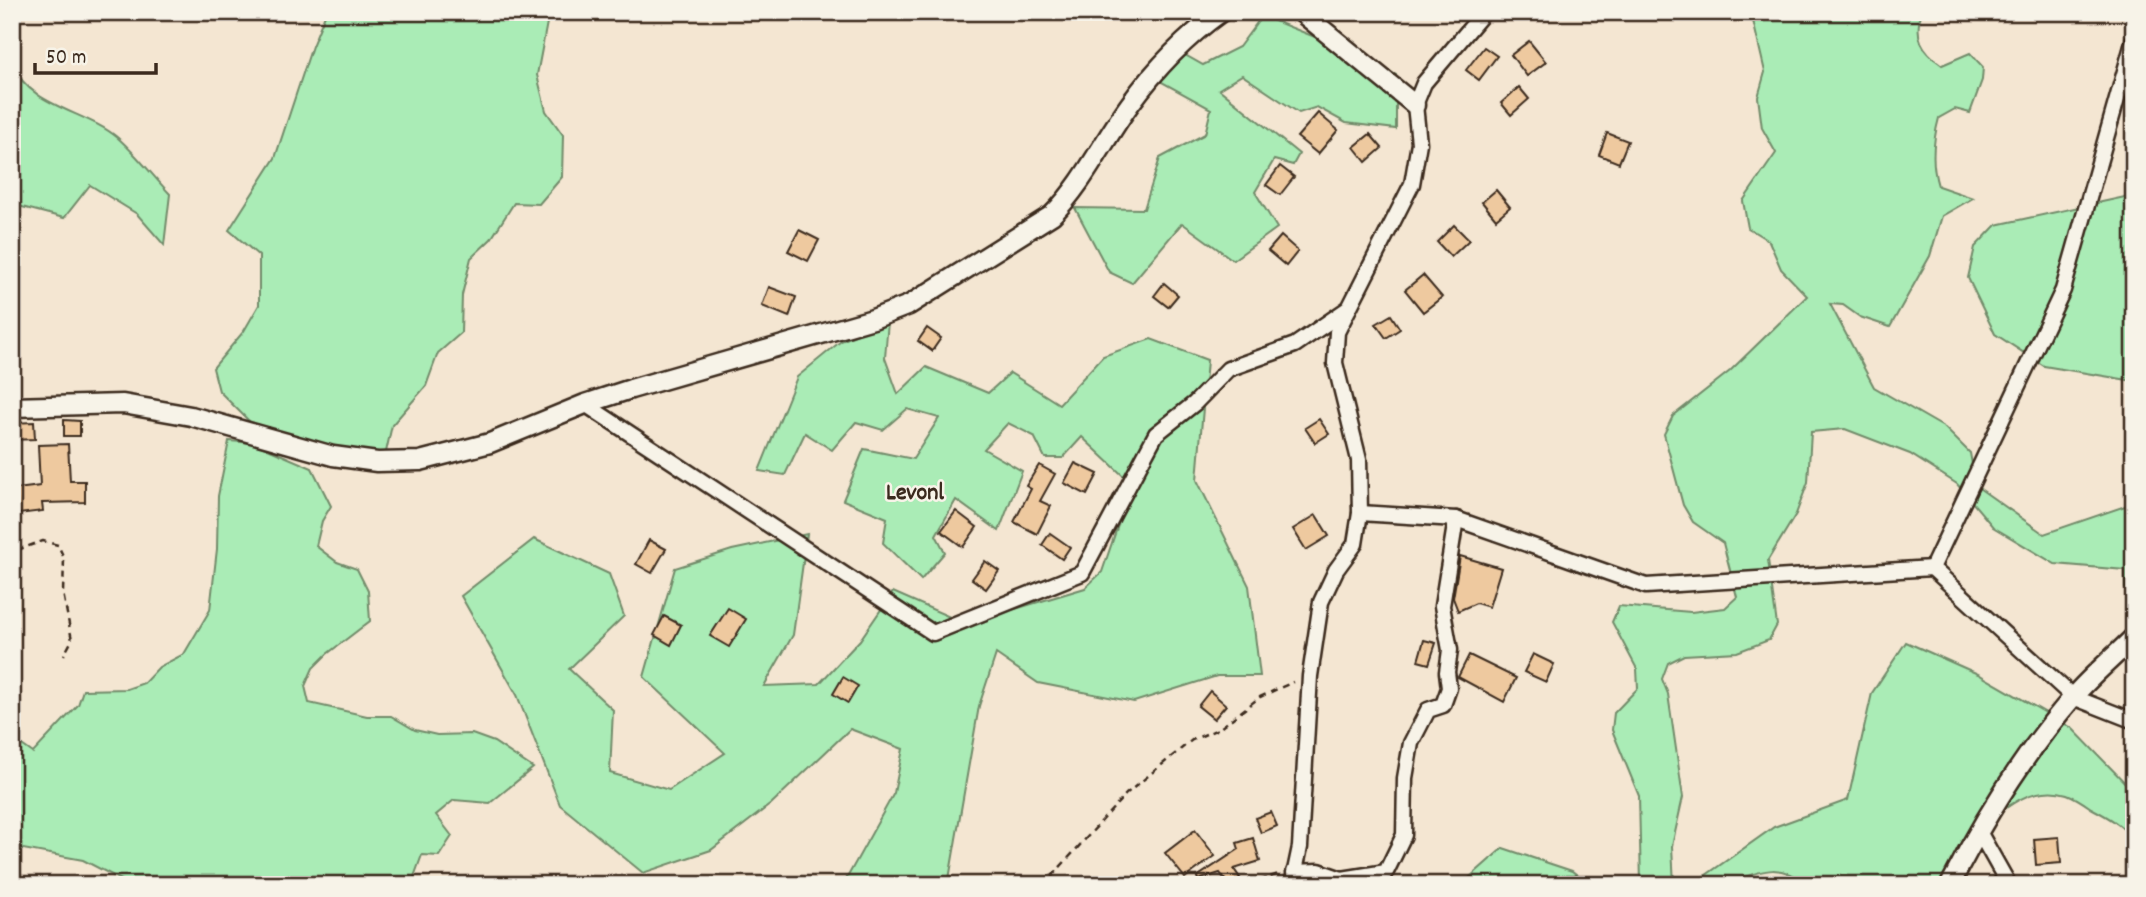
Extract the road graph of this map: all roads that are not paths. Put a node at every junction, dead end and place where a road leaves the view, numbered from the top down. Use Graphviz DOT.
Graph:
graph roads {
  1 [pos="1221,12"];
  2 [pos="1301,12"];
  3 [pos="1484,12"];
  4 [pos="2134,39"];
  5 [pos="1415,104"];
  6 [pos="1349,308"];
  7 [pos="585,404"];
  8 [pos="12,407"];
  9 [pos="1360,513"];
  10 [pos="1456,519"];
  11 [pos="1932,568"];
  12 [pos="2134,637"];
  13 [pos="2073,697"];
  14 [pos="2134,721"];
  15 [pos="1978,830"];
  16 [pos="1293,878"];
  17 [pos="1950,885"];
  18 [pos="2009,885"];
  1 -- 7 [label="street"];
  2 -- 5 [label="street"];
  3 -- 5 [label="street"];
  4 -- 11 [label="street"];
  5 -- 6 [label="street"];
  6 -- 7 [label="street"];
  6 -- 9 [label="street"];
  7 -- 8 [label="street"];
  9 -- 10 [label="street"];
  9 -- 16 [label="street"];
  10 -- 11 [label="street"];
  10 -- 16 [label="street"];
  11 -- 13 [label="street"];
  12 -- 13 [label="street"];
  13 -- 14 [label="street"];
  13 -- 15 [label="street"];
  15 -- 17 [label="street"];
  15 -- 18 [label="street"];
}
